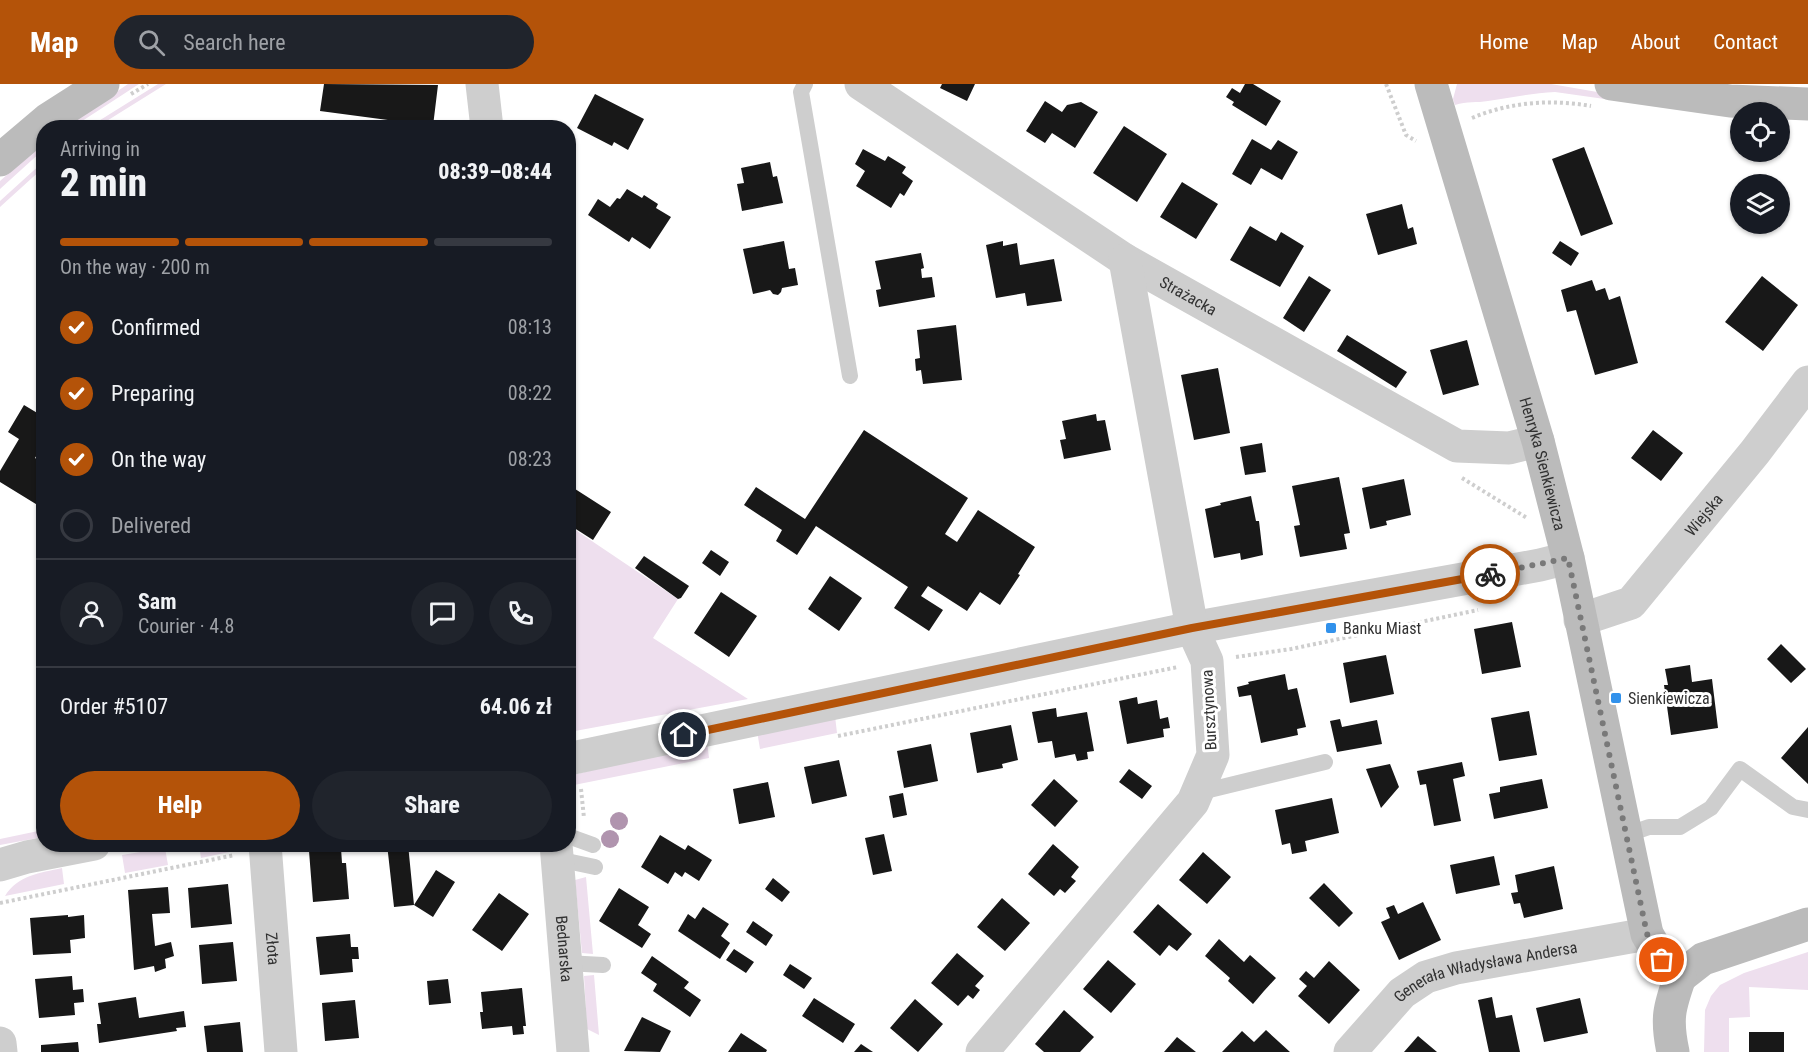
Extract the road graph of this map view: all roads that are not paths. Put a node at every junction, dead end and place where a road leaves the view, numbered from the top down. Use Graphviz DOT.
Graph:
graph roads {
  1 [pos="103,84"];
  2 [pos="482,84"];
  3 [pos="805,84"];
  4 [pos="861,84"];
  5 [pos="1431,84"];
  6 [pos="1611,84"];
  7 [pos="1757,84"];
  8 [pos="1808,97"];
  9 [pos="1808,105"];
  10 [pos="47,120"];
  11 [pos="486,120"];
  12 [pos="36,129"];
  13 [pos="0,160"];
  14 [pos="1125,260"];
  15 [pos="850,376"];
  16 [pos="1808,382"];
  17 [pos="1538,441"];
  18 [pos="1568,558"];
  19 [pos="1580,620"];
  20 [pos="1192,628"];
  21 [pos="1325,762"];
  22 [pos="576,774"];
  23 [pos="1197,793"];
  24 [pos="1808,810"];
  25 [pos="1626,835"];
  26 [pos="593,845"];
  27 [pos="576,846"];
  28 [pos="52,852"];
  29 [pos="265,852"];
  30 [pos="561,852"];
  31 [pos="570,852"];
  32 [pos="0,865"];
  33 [pos="595,867"];
  34 [pos="1808,924"];
  35 [pos="1647,934"];
  36 [pos="566,963"];
  37 [pos="603,965"];
  38 [pos="1680,977"];
  39 [pos="0,1043"];
  40 [pos="1,1052"];
  41 [pos="280,1052"];
  42 [pos="573,1052"];
  43 [pos="982,1052"];
  44 [pos="1350,1052"];
  45 [pos="1673,1052"];
  1 -- 10 [label="street"];
  2 -- 11 [label="street"];
  3 -- 15 [label="lane"];
  4 -- 14 [label="street, Strażacka"];
  5 -- 17 [label="street, Henryka Sienkiewicza"];
  6 -- 9 [label="street"];
  7 -- 8 [label="street"];
  12 -- 13 [label="street"];
  14 -- 17 [label="street, Strażacka"];
  14 -- 20 [label="street, Bursztynowa"];
  16 -- 19 [label="street, Wiejska"];
  17 -- 18 [label="street, Henryka Sienkiewicza"];
  18 -- 19 [label="street, Henryka Sienkiewicza"];
  18 -- 20 [label="street"];
  19 -- 25 [label="street, Henryka Sienkiewicza"];
  20 -- 22 [label="street"];
  20 -- 23 [label="street, Bursztynowa"];
  21 -- 23 [label="lane"];
  23 -- 43 [label="street, Bursztynowa"];
  24 -- 25 [label="lane"];
  25 -- 35 [label="street, Henryka Sienkiewicza"];
  26 -- 27 [label="lane"];
  28 -- 32 [label="street"];
  29 -- 41 [label="street, Złota"];
  30 -- 36 [label="street, Bednarska"];
  31 -- 33 [label="lane"];
  34 -- 38 [label="street"];
  35 -- 38 [label="street, Henryka Sienkiewicza"];
  35 -- 44 [label="street, Generała Władysława Andersa"];
  36 -- 37 [label="lane"];
  36 -- 42 [label="street, Bednarska"];
  38 -- 45 [label="street"];
  39 -- 40 [label="street"];
}
